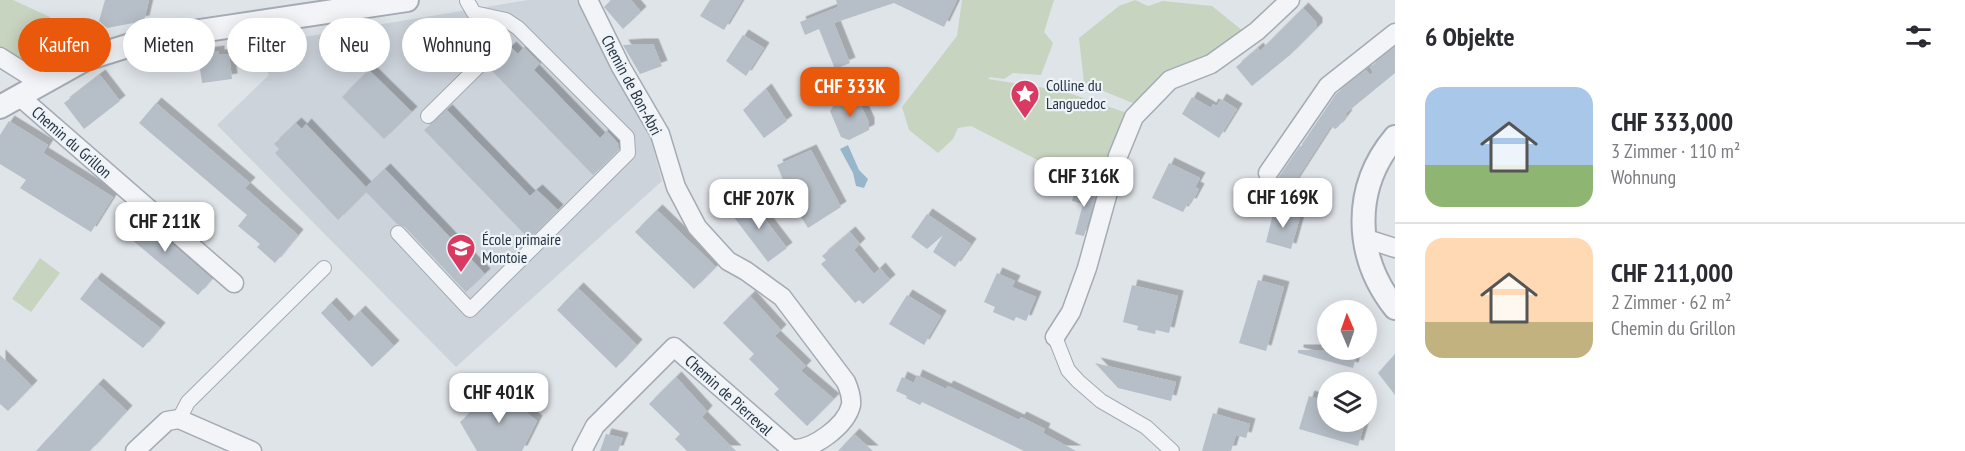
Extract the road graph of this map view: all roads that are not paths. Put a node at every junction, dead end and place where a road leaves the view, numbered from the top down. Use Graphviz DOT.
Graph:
graph roads {
  1 [pos="407,0"];
  2 [pos="588,0"];
  3 [pos="1290,0"];
  4 [pos="467,1"];
  5 [pos="375,2"];
  6 [pos="1395,33"];
  7 [pos="0,57"];
  8 [pos="473,72"];
  9 [pos="41,83"];
  10 [pos="10,102"];
  11 [pos="428,116"];
  12 [pos="1395,137"];
  13 [pos="1268,173"];
  14 [pos="398,233"];
  15 [pos="1364,238"];
  16 [pos="1395,248"];
  17 [pos="324,268"];
  18 [pos="234,283"];
  19 [pos="1395,308"];
  20 [pos="1055,337"];
  21 [pos="850,390"];
  22 [pos="179,419"];
  23 [pos="135,451"];
  24 [pos="252,451"];
  25 [pos="582,451"];
  26 [pos="1172,451"];
  1 -- 5 [label="street"];
  2 -- 21 [label="street, Chemin de Bon-Abri"];
  3 -- 20 [label="street"];
  4 -- 14 [label="street"];
  5 -- 9 [label="street"];
  6 -- 13 [label="street"];
  7 -- 9 [label="street"];
  8 -- 11 [label="street"];
  9 -- 10 [label="street"];
  10 -- 18 [label="street, Chemin du Grillon"];
  12 -- 15 [label="street"];
  15 -- 16 [label="street"];
  15 -- 19 [label="street"];
  17 -- 22 [label="street"];
  20 -- 26 [label="street"];
  21 -- 25 [label="street, Chemin de Pierreval"];
  22 -- 23 [label="street"];
  22 -- 24 [label="street"];
}
